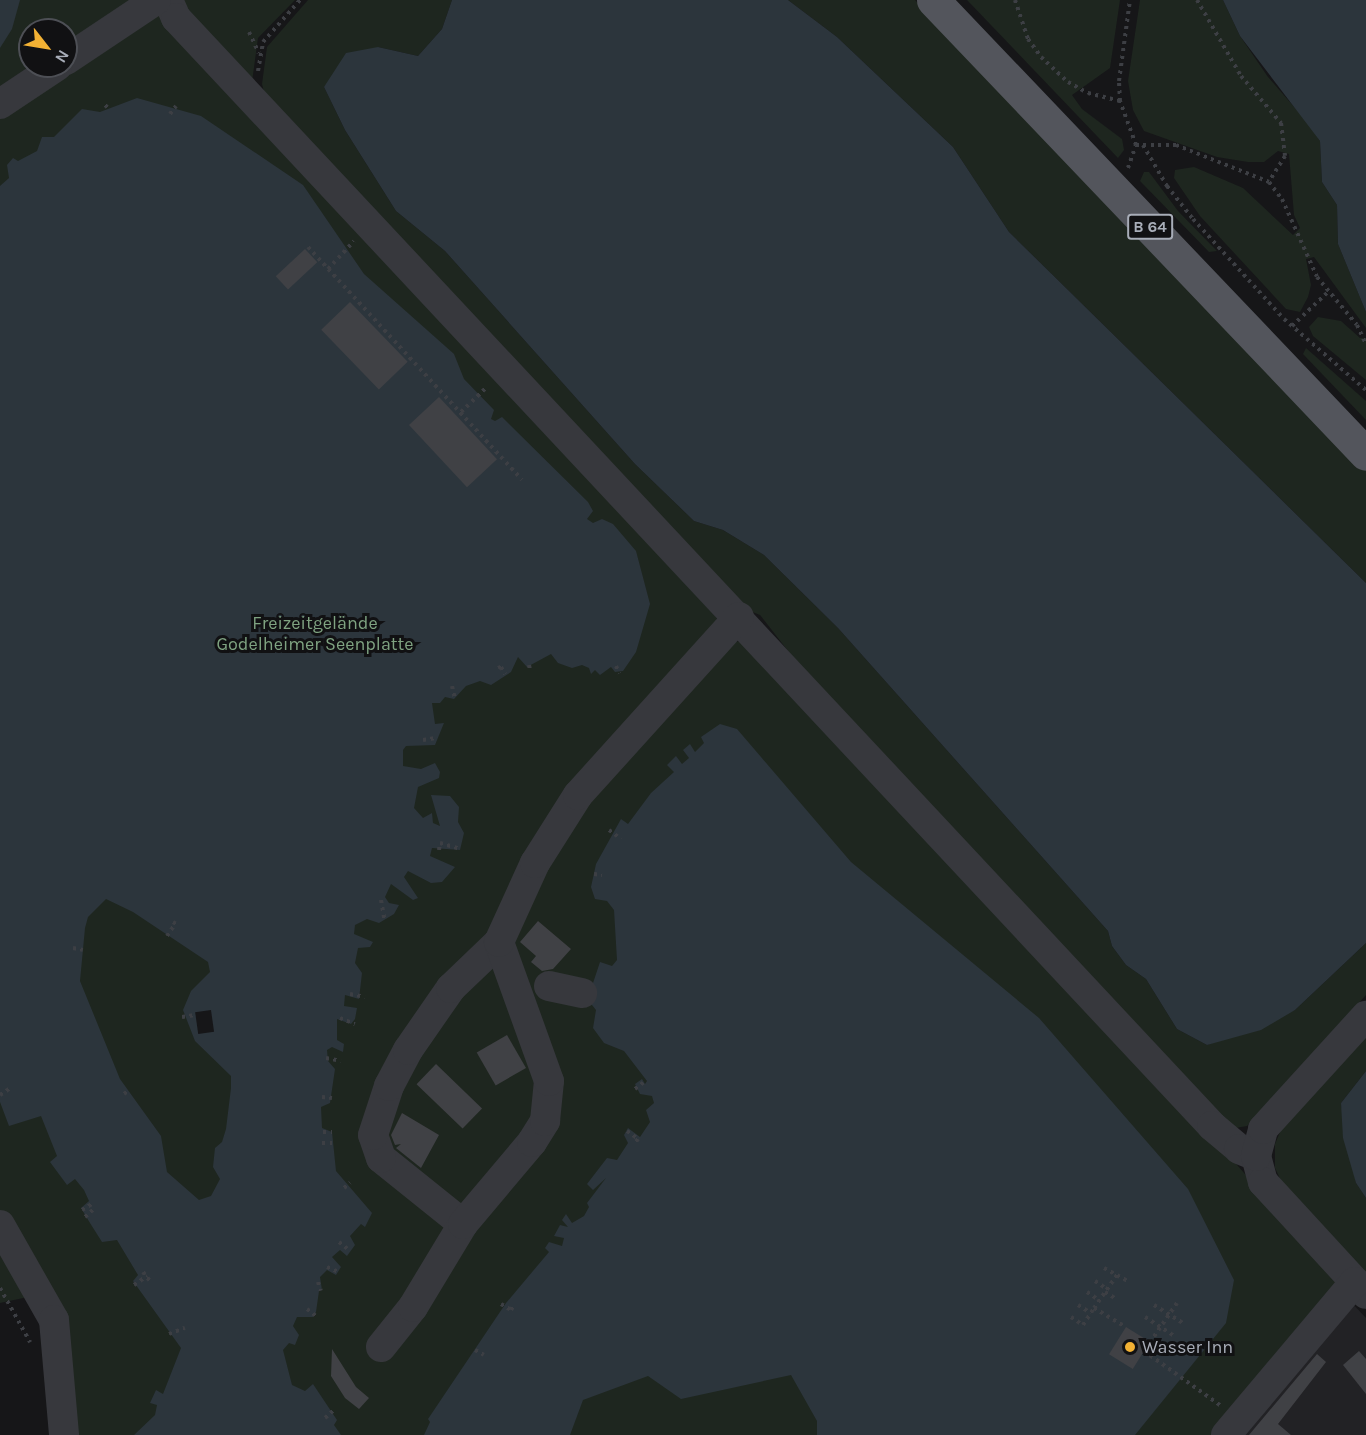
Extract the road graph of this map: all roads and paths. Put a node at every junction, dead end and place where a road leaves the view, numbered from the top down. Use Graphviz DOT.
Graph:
graph roads {
  1 [pos="156,0"];
  2 [pos="168,0"];
  3 [pos="300,0"];
  4 [pos="933,0"];
  5 [pos="1015,0"];
  6 [pos="1130,0"];
  7 [pos="1197,0"];
  8 [pos="249,32"];
  9 [pos="78,52"];
  10 [pos="259,54"];
  11 [pos="39,78"];
  12 [pos="249,96"];
  13 [pos="1120,101"];
  14 [pos="0,104"];
  15 [pos="105,105"];
  16 [pos="176,106"];
  17 [pos="110,111"];
  18 [pos="170,113"];
  19 [pos="1143,144"];
  20 [pos="1136,145"];
  21 [pos="1127,171"];
  22 [pos="1269,182"];
  23 [pos="357,238"];
  24 [pos="308,247"];
  25 [pos="328,269"];
  26 [pos="1328,292"];
  27 [pos="1292,326"];
  28 [pos="1365,342"];
  29 [pos="492,383"];
  30 [pos="1366,390"];
  31 [pos="461,412"];
  32 [pos="1366,454"];
  33 [pos="522,480"];
  34 [pos="739,617"];
  35 [pos="616,666"];
  36 [pos="501,667"];
  37 [pos="619,673"];
  38 [pos="504,675"];
  39 [pos="452,686"];
  40 [pos="455,699"];
  41 [pos="436,738"];
  42 [pos="423,740"];
  43 [pos="609,830"];
  44 [pos="621,839"];
  45 [pos="461,849"];
  46 [pos="439,850"];
  47 [pos="594,874"];
  48 [pos="602,875"];
  49 [pos="381,900"];
  50 [pos="385,922"];
  51 [pos="175,924"];
  52 [pos="167,936"];
  53 [pos="499,942"];
  54 [pos="73,948"];
  55 [pos="83,950"];
  56 [pos="549,987"];
  57 [pos="582,993"];
  58 [pos="350,994"];
  59 [pos="365,997"];
  60 [pos="195,1015"];
  61 [pos="1366,1016"];
  62 [pos="182,1017"];
  63 [pos="340,1018"];
  64 [pos="355,1024"];
  65 [pos="326,1058"];
  66 [pos="341,1060"];
  67 [pos="644,1082"];
  68 [pos="9,1089"];
  69 [pos="635,1089"];
  70 [pos="129,1090"];
  71 [pos="124,1094"];
  72 [pos="0,1095"];
  73 [pos="322,1097"];
  74 [pos="332,1098"];
  75 [pos="627,1131"];
  76 [pos="323,1132"];
  77 [pos="332,1132"];
  78 [pos="322,1143"];
  79 [pos="332,1143"];
  80 [pos="634,1144"];
  81 [pos="1256,1156"];
  82 [pos="350,1183"];
  83 [pos="344,1188"];
  84 [pos="82,1210"];
  85 [pos="85,1217"];
  86 [pos="463,1224"];
  87 [pos="0,1225"];
  88 [pos="339,1242"];
  89 [pos="350,1251"];
  90 [pos="327,1267"];
  91 [pos="1104,1268"];
  92 [pos="143,1272"];
  93 [pos="339,1272"];
  94 [pos="1116,1275"];
  95 [pos="147,1276"];
  96 [pos="150,1281"];
  97 [pos="1095,1281"];
  98 [pos="1127,1281"];
  99 [pos="318,1282"];
  100 [pos="134,1286"];
  101 [pos="1360,1288"];
  102 [pos="1106,1290"];
  103 [pos="321,1291"];
  104 [pos="1087,1292"];
  105 [pos="1116,1299"];
  106 [pos="1099,1300"];
  107 [pos="501,1304"];
  108 [pos="1177,1304"];
  109 [pos="514,1305"];
  110 [pos="1078,1305"];
  111 [pos="1154,1305"];
  112 [pos="1094,1308"];
  113 [pos="307,1309"];
  114 [pos="1091,1313"];
  115 [pos="1170,1315"];
  116 [pos="316,1316"];
  117 [pos="1071,1317"];
  118 [pos="1145,1317"];
  119 [pos="1183,1323"];
  120 [pos="1126,1327"];
  121 [pos="1161,1327"];
  122 [pos="185,1328"];
  123 [pos="169,1334"];
  124 [pos="1176,1336"];
  125 [pos="381,1347"];
  126 [pos="476,1350"];
  127 [pos="484,1355"];
  128 [pos="1208,1396"];
  129 [pos="335,1409"];
  130 [pos="325,1418"];
  131 [pos="64,1435"];
  132 [pos="1226,1435"];
  1 -- 9 [label="lane"];
  2 -- 12 [label="lane"];
  3 -- 10 [label="path"];
  4 -- 32 [label="main road, B 64"];
  5 -- 13 [label="path"];
  6 -- 13 [label="path"];
  7 -- 22 [label="path"];
  8 -- 10 [label="path"];
  10 -- 12 [label="path"];
  11 -- 14 [label="lane"];
  12 -- 34 [label="lane"];
  13 -- 20 [label="path"];
  15 -- 17 [label="path"];
  16 -- 18 [label="path"];
  19 -- 20 [label="path"];
  19 -- 22 [label="path"];
  19 -- 27 [label="path"];
  20 -- 21 [label="path"];
  22 -- 26 [label="path"];
  23 -- 25 [label="path"];
  24 -- 25 [label="path"];
  25 -- 31 [label="path"];
  26 -- 27 [label="path"];
  26 -- 28 [label="path"];
  27 -- 30 [label="path"];
  29 -- 31 [label="path"];
  31 -- 33 [label="path"];
  34 -- 53 [label="lane"];
  34 -- 81 [label="lane"];
  35 -- 37 [label="path"];
  36 -- 38 [label="path"];
  39 -- 40 [label="path"];
  41 -- 42 [label="path"];
  43 -- 44 [label="path"];
  45 -- 46 [label="path"];
  47 -- 48 [label="path"];
  49 -- 50 [label="path"];
  51 -- 52 [label="path"];
  53 -- 86 [label="lane"];
  53 -- 86 [label="lane"];
  54 -- 55 [label="path"];
  56 -- 57 [label="lane"];
  58 -- 59 [label="path"];
  60 -- 62 [label="path"];
  61 -- 81 [label="lane"];
  63 -- 64 [label="path"];
  65 -- 66 [label="path"];
  67 -- 69 [label="path"];
  68 -- 72 [label="path"];
  70 -- 71 [label="path"];
  73 -- 74 [label="path"];
  75 -- 80 [label="path"];
  76 -- 77 [label="path"];
  78 -- 79 [label="path"];
  81 -- 101 [label="lane"];
  82 -- 83 [label="path"];
  84 -- 85 [label="path"];
  86 -- 125 [label="lane"];
  87 -- 131 [label="lane"];
  88 -- 89 [label="path"];
  90 -- 93 [label="path"];
  91 -- 94 [label="path"];
  92 -- 95 [label="path"];
  94 -- 98 [label="path"];
  94 -- 102 [label="path"];
  95 -- 96 [label="path"];
  95 -- 100 [label="path"];
  97 -- 102 [label="path"];
  99 -- 103 [label="path"];
  101 -- 132 [label="lane"];
  102 -- 105 [label="path"];
  102 -- 106 [label="path"];
  104 -- 106 [label="path"];
  106 -- 112 [label="path"];
  107 -- 109 [label="path"];
  108 -- 115 [label="path"];
  110 -- 114 [label="path"];
  111 -- 115 [label="path"];
  112 -- 114 [label="path"];
  112 -- 120 [label="path"];
  113 -- 116 [label="path"];
  114 -- 117 [label="path"];
  115 -- 119 [label="path"];
  115 -- 121 [label="path"];
  118 -- 121 [label="path"];
  121 -- 124 [label="path"];
  121 -- 128 [label="path"];
  122 -- 123 [label="path"];
  126 -- 127 [label="path"];
  129 -- 130 [label="path"];
}
